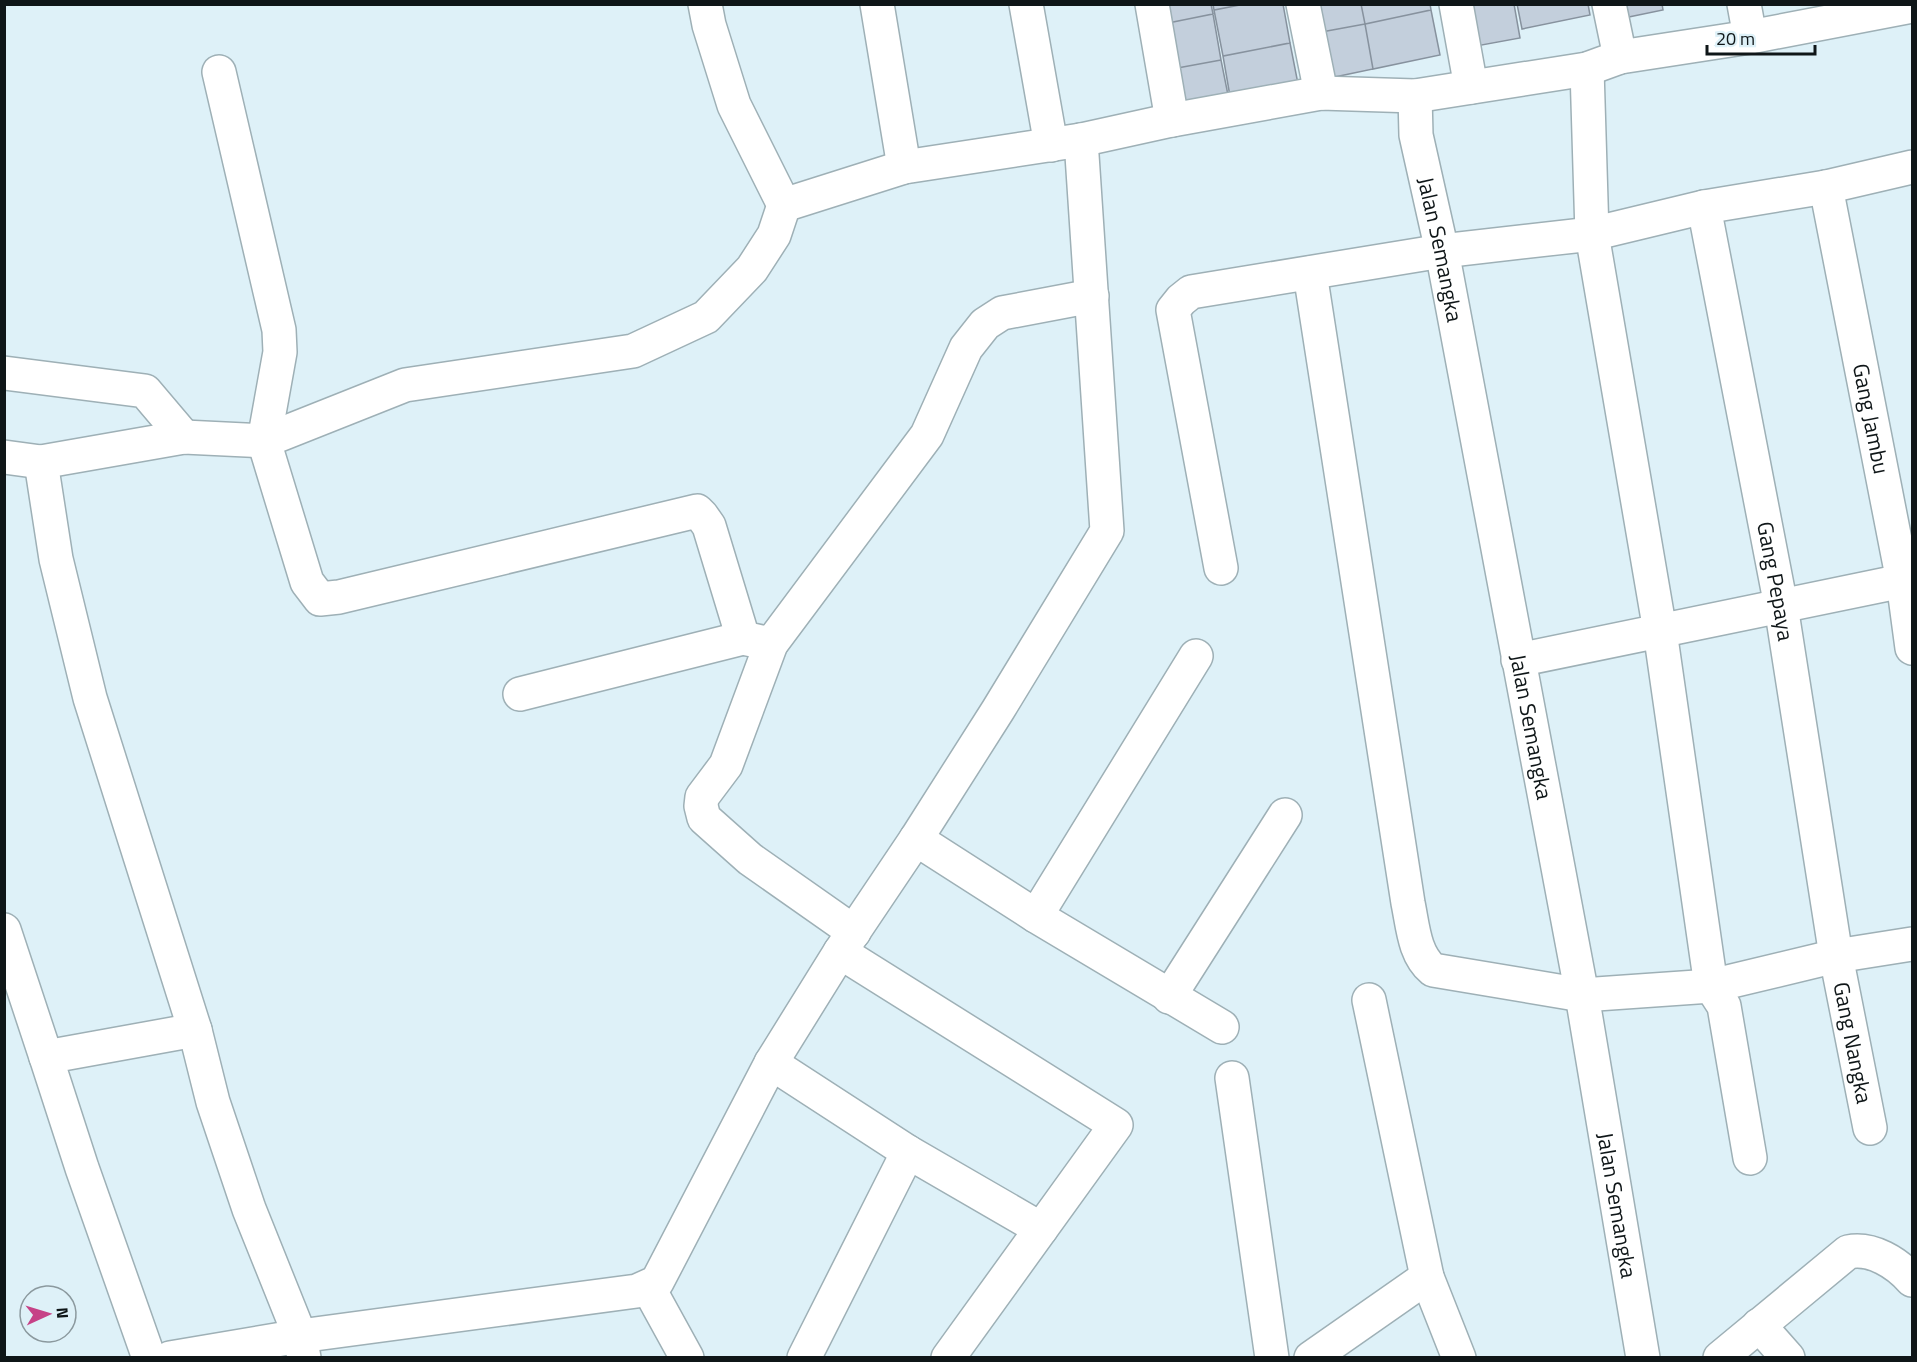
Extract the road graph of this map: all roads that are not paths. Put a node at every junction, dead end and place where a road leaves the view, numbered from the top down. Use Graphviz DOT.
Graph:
graph roads {
  1 [pos="705,4"];
  2 [pos="877,4"];
  3 [pos="1026,4"];
  4 [pos="1152,4"];
  5 [pos="1303,4"];
  6 [pos="1456,4"];
  7 [pos="1609,4"];
  8 [pos="1744,4"];
  9 [pos="1897,7"];
  10 [pos="1750,37"];
  11 [pos="1620,57"];
  12 [pos="1587,69"];
  13 [pos="219,72"];
  14 [pos="1471,87"];
  15 [pos="1321,93"];
  16 [pos="1415,96"];
  17 [pos="1172,120"];
  18 [pos="1066,143"];
  19 [pos="904,167"];
  20 [pos="1912,167"];
  21 [pos="1826,187"];
  22 [pos="784,205"];
  23 [pos="1704,207"];
  24 [pos="1592,234"];
  25 [pos="1442,251"];
  26 [pos="1310,273"];
  27 [pos="1092,296"];
  28 [pos="4,373"];
  29 [pos="184,437"];
  30 [pos="264,441"];
  31 [pos="4,457"];
  32 [pos="41,462"];
  33 [pos="1221,568"];
  34 [pos="1908,580"];
  35 [pos="1781,606"];
  36 [pos="1659,631"];
  37 [pos="757,641"];
  38 [pos="1912,648"];
  39 [pos="1196,656"];
  40 [pos="1518,660"];
  41 [pos="520,694"];
  42 [pos="1285,815"];
  43 [pos="916,839"];
  44 [pos="1036,916"];
  45 [pos="4,930"];
  46 [pos="847,942"];
  47 [pos="1912,944"];
  48 [pos="1836,956"];
  49 [pos="1711,986"];
  50 [pos="1582,995"];
  51 [pos="1169,997"];
  52 [pos="1369,999"];
  53 [pos="1222,1027"];
  54 [pos="195,1030"];
  55 [pos="46,1057"];
  56 [pos="771,1063"];
  57 [pos="1232,1078"];
  58 [pos="1870,1128"];
  59 [pos="908,1152"];
  60 [pos="1750,1158"];
  61 [pos="1041,1229"];
  62 [pos="1427,1277"];
  63 [pos="1912,1280"];
  64 [pos="648,1287"];
  65 [pos="1759,1325"];
  66 [pos="302,1347"];
  67 [pos="149,1358"];
  68 [pos="170,1358"];
  69 [pos="687,1358"];
  70 [pos="804,1358"];
  71 [pos="948,1358"];
  72 [pos="1272,1358"];
  73 [pos="1311,1358"];
  74 [pos="1459,1358"];
  75 [pos="1643,1358"];
  76 [pos="1720,1358"];
  77 [pos="1788,1358"];
  1 -- 22 [label="street"];
  2 -- 19 [label="street"];
  3 -- 18 [label="street"];
  4 -- 17 [label="street"];
  5 -- 15 [label="street"];
  6 -- 14 [label="street"];
  7 -- 11 [label="street"];
  8 -- 10 [label="street"];
  9 -- 10 [label="street"];
  10 -- 11 [label="street"];
  11 -- 12 [label="street"];
  12 -- 14 [label="street"];
  12 -- 24 [label="street"];
  13 -- 30 [label="street"];
  14 -- 16 [label="street"];
  15 -- 16 [label="street"];
  15 -- 17 [label="street"];
  16 -- 25 [label="street, Jalan Semangka"];
  17 -- 18 [label="street"];
  18 -- 19 [label="street"];
  18 -- 27 [label="street"];
  19 -- 22 [label="street"];
  20 -- 21 [label="street"];
  21 -- 23 [label="street"];
  21 -- 34 [label="street, Gang Jambu"];
  22 -- 30 [label="street"];
  23 -- 24 [label="street"];
  23 -- 35 [label="street, Gang Pepaya"];
  24 -- 25 [label="street"];
  24 -- 36 [label="street"];
  25 -- 26 [label="street"];
  25 -- 40 [label="street, Jalan Semangka"];
  26 -- 33 [label="street"];
  26 -- 50 [label="street"];
  27 -- 37 [label="street"];
  27 -- 43 [label="street"];
  28 -- 29 [label="street"];
  29 -- 30 [label="street"];
  29 -- 32 [label="street"];
  30 -- 37 [label="street"];
  31 -- 32 [label="street"];
  32 -- 54 [label="street"];
  34 -- 35 [label="street"];
  34 -- 38 [label="street, Gang Jambu"];
  35 -- 36 [label="street"];
  35 -- 48 [label="street, Gang Pepaya"];
  36 -- 40 [label="street"];
  36 -- 49 [label="street"];
  37 -- 41 [label="street"];
  37 -- 46 [label="street"];
  39 -- 44 [label="street"];
  40 -- 50 [label="street, Jalan Semangka"];
  42 -- 51 [label="street"];
  43 -- 44 [label="street"];
  43 -- 46 [label="street"];
  44 -- 51 [label="street"];
  45 -- 55 [label="street"];
  46 -- 56 [label="street"];
  46 -- 61 [label="street"];
  47 -- 48 [label="street"];
  48 -- 49 [label="street"];
  48 -- 58 [label="street, Gang Nangka"];
  49 -- 50 [label="street"];
  49 -- 60 [label="street"];
  50 -- 75 [label="street, Jalan Semangka"];
  51 -- 53 [label="street"];
  52 -- 62 [label="street"];
  54 -- 55 [label="street"];
  54 -- 66 [label="street"];
  55 -- 67 [label="street"];
  56 -- 59 [label="street"];
  56 -- 64 [label="street"];
  57 -- 72 [label="street"];
  59 -- 61 [label="street"];
  59 -- 70 [label="street"];
  61 -- 71 [label="street"];
  62 -- 73 [label="street"];
  62 -- 74 [label="street"];
  63 -- 65 [label="street"];
  64 -- 66 [label="street"];
  64 -- 69 [label="street"];
  65 -- 76 [label="street"];
  65 -- 77 [label="street"];
  66 -- 68 [label="street"];
}
